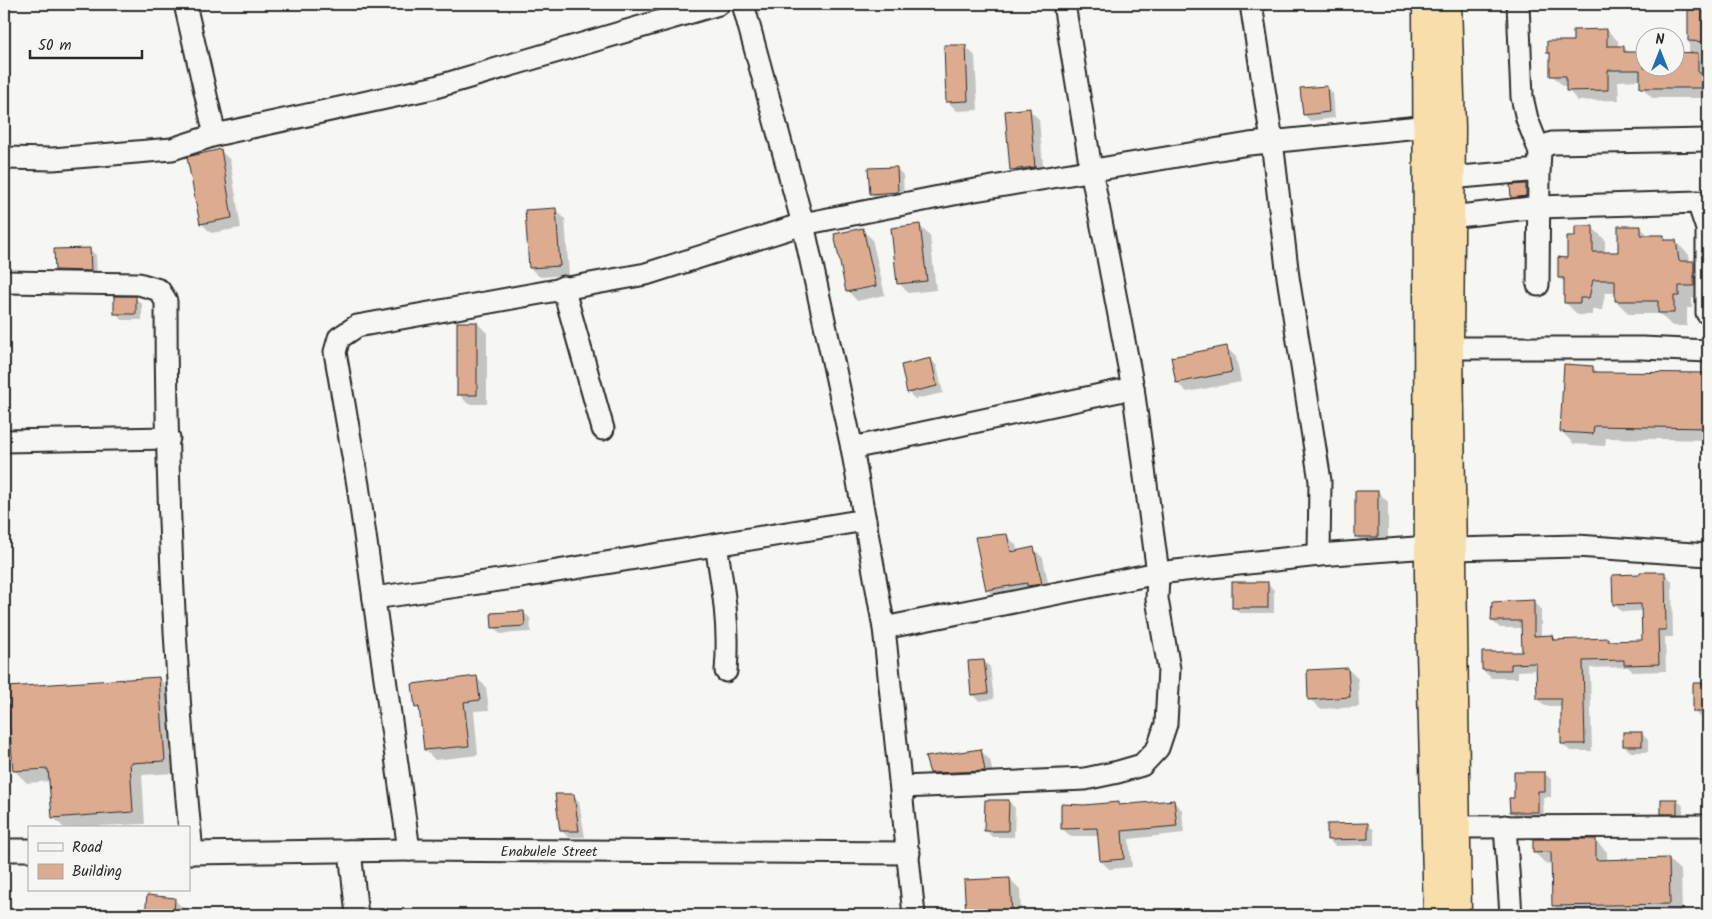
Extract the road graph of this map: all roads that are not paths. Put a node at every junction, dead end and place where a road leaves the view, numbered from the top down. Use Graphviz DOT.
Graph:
graph roads {
  1 [pos="185,4"];
  2 [pos="719,4"];
  3 [pos="743,4"];
  4 [pos="1064,4"];
  5 [pos="1250,4"];
  6 [pos="1427,4"];
  7 [pos="1447,4"];
  8 [pos="1518,4"];
  9 [pos="1429,126"];
  10 [pos="215,135"];
  11 [pos="1708,140"];
  12 [pos="1272,141"];
  13 [pos="4,158"];
  14 [pos="1540,161"];
  15 [pos="1091,169"];
  16 [pos="1450,178"];
  17 [pos="1539,207"];
  18 [pos="1450,217"];
  19 [pos="803,224"];
  20 [pos="4,282"];
  21 [pos="1538,285"];
  22 [pos="563,287"];
  23 [pos="1706,313"];
  24 [pos="1449,348"];
  25 [pos="1708,351"];
  26 [pos="1133,388"];
  27 [pos="603,429"];
  28 [pos="169,438"];
  29 [pos="4,441"];
  30 [pos="852,448"];
  31 [pos="865,520"];
  32 [pos="716,545"];
  33 [pos="1442,548"];
  34 [pos="1319,555"];
  35 [pos="1708,555"];
  36 [pos="1158,573"];
  37 [pos="374,598"];
  38 [pos="884,628"];
  39 [pos="726,672"];
  40 [pos="902,787"];
  41 [pos="188,826"];
  42 [pos="1505,826"];
  43 [pos="1708,826"];
  44 [pos="1457,827"];
  45 [pos="4,850"];
  46 [pos="28,850"];
  47 [pos="409,850"];
  48 [pos="350,851"];
  49 [pos="190,853"];
  50 [pos="909,853"];
  51 [pos="357,915"];
  52 [pos="914,915"];
  53 [pos="1438,915"];
  54 [pos="1457,915"];
  55 [pos="1511,915"];
  1 -- 10 [label="street"];
  2 -- 10 [label="street"];
  3 -- 19 [label="street"];
  4 -- 15 [label="street"];
  5 -- 12 [label="street"];
  6 -- 9 [label="highway"];
  7 -- 16 [label="highway"];
  8 -- 14 [label="street"];
  9 -- 12 [label="street"];
  9 -- 33 [label="highway"];
  10 -- 13 [label="street"];
  11 -- 14 [label="street"];
  12 -- 15 [label="street"];
  12 -- 34 [label="street"];
  14 -- 16 [label="street"];
  14 -- 17 [label="street"];
  15 -- 19 [label="street"];
  15 -- 26 [label="street"];
  16 -- 18 [label="highway"];
  17 -- 18 [label="street"];
  17 -- 21 [label="street"];
  17 -- 23 [label="street"];
  18 -- 24 [label="highway"];
  19 -- 22 [label="street"];
  19 -- 30 [label="street"];
  20 -- 28 [label="street"];
  22 -- 27 [label="street"];
  22 -- 37 [label="street"];
  24 -- 25 [label="street"];
  24 -- 33 [label="highway"];
  26 -- 30 [label="street"];
  26 -- 36 [label="street"];
  28 -- 29 [label="street"];
  28 -- 41 [label="street"];
  30 -- 31 [label="street"];
  31 -- 32 [label="street"];
  31 -- 38 [label="street"];
  32 -- 37 [label="street"];
  32 -- 39 [label="street"];
  33 -- 34 [label="street"];
  33 -- 35 [label="street"];
  33 -- 44 [label="highway"];
  33 -- 53 [label="highway"];
  34 -- 36 [label="street"];
  36 -- 38 [label="street"];
  36 -- 40 [label="street"];
  37 -- 47 [label="street"];
  38 -- 40 [label="street"];
  40 -- 50 [label="street"];
  42 -- 43 [label="street"];
  42 -- 44 [label="street"];
  42 -- 55 [label="street"];
  44 -- 54 [label="highway"];
  45 -- 46 [label="street"];
  47 -- 48 [label="street, Enabulele Street"];
  47 -- 50 [label="street, Enabulele Street"];
  48 -- 49 [label="street, Enabulele Street"];
  48 -- 51 [label="street"];
  50 -- 52 [label="street"];
}
